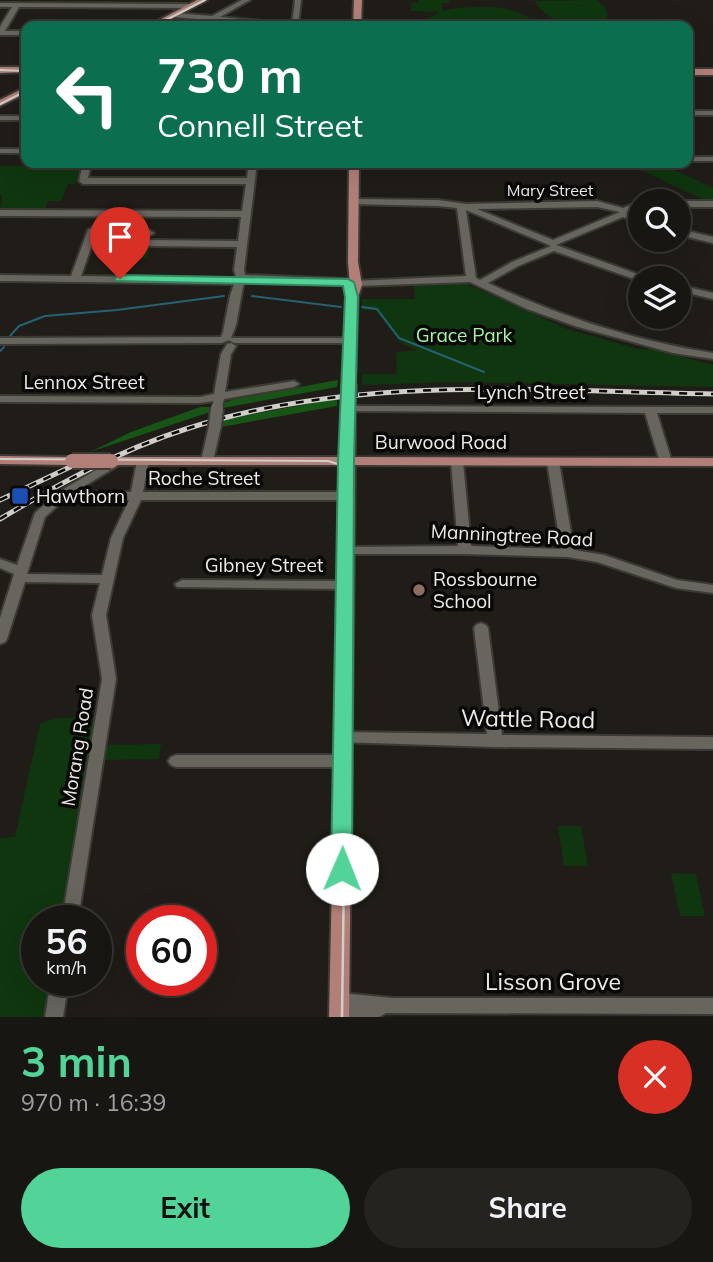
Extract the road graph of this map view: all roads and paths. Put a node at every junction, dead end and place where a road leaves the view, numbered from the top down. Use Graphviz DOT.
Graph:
graph roads {
  1 [pos="203,0"];
  2 [pos="247,0"];
  3 [pos="298,0"];
  4 [pos="358,0"];
  5 [pos="0,5"];
  6 [pos="17,5"];
  7 [pos="192,6"];
  8 [pos="175,14"];
  9 [pos="214,18"];
  10 [pos="162,21"];
  11 [pos="246,21"];
  12 [pos="295,21"];
  13 [pos="358,21"];
  14 [pos="0,33"];
  15 [pos="21,33"];
  16 [pos="0,70"];
  17 [pos="21,70"];
  18 [pos="693,72"];
  19 [pos="713,72"];
  20 [pos="21,92"];
  21 [pos="0,103"];
  22 [pos="693,113"];
  23 [pos="713,113"];
  24 [pos="0,118"];
  25 [pos="21,118"];
  26 [pos="0,150"];
  27 [pos="21,150"];
  28 [pos="693,159"];
  29 [pos="713,159"];
  30 [pos="86,168"];
  31 [pos="252,168"];
  32 [pos="354,168"];
  33 [pos="250,181"];
  34 [pos="354,203"];
  35 [pos="691,204"];
  36 [pos="713,204"];
  37 [pos="465,206"];
  38 [pos="628,210"];
  39 [pos="0,213"];
  40 [pos="623,213"];
  41 [pos="246,214"];
  42 [pos="628,215"];
  43 [pos="691,235"];
  44 [pos="568,239"];
  45 [pos="713,240"];
  46 [pos="243,244"];
  47 [pos="552,246"];
  48 [pos="628,274"];
  49 [pos="0,278"];
  50 [pos="75,278"];
  51 [pos="237,280"];
  52 [pos="352,280"];
  53 [pos="474,281"];
  54 [pos="691,291"];
  55 [pos="713,296"];
  56 [pos="0,341"];
  57 [pos="228,342"];
  58 [pos="350,342"];
  59 [pos="713,356"];
  60 [pos="294,384"];
  61 [pos="349,396"];
  62 [pos="0,399"];
  63 [pos="218,400"];
  64 [pos="650,410"];
  65 [pos="713,410"];
  66 [pos="0,460"];
  67 [pos="114,461"];
  68 [pos="143,461"];
  69 [pos="210,461"];
  70 [pos="346,461"];
  71 [pos="457,461"];
  72 [pos="553,462"];
  73 [pos="666,462"];
  74 [pos="713,463"];
  75 [pos="61,496"];
  76 [pos="347,496"];
  77 [pos="136,497"];
  78 [pos="465,550"];
  79 [pos="346,551"];
  80 [pos="568,553"];
  81 [pos="0,563"];
  82 [pos="21,575"];
  83 [pos="108,579"];
  84 [pos="182,584"];
  85 [pos="346,585"];
  86 [pos="713,589"];
  87 [pos="5,611"];
  88 [pos="481,628"];
  89 [pos="0,639"];
  90 [pos="343,738"];
  91 [pos="495,741"];
  92 [pos="713,743"];
  93 [pos="176,761"];
  94 [pos="343,761"];
  95 [pos="72,905"];
  96 [pos="57,996"];
  97 [pos="393,1006"];
  98 [pos="713,1006"];
  99 [pos="339,1010"];
  100 [pos="54,1017"];
  1 -- 7 [label="main road"];
  2 -- 9 [label="street"];
  3 -- 12 [label="street"];
  4 -- 13 [label="main road"];
  5 -- 6 [label="street"];
  6 -- 7 [label="street"];
  6 -- 14 [label="street"];
  7 -- 8 [label="main road"];
  8 -- 9 [label="street"];
  8 -- 10 [label="main road"];
  9 -- 11 [label="street"];
  14 -- 15 [label="street"];
  16 -- 17 [label="main road"];
  18 -- 19 [label="main road"];
  20 -- 21 [label="main road"];
  22 -- 23 [label="street"];
  24 -- 25 [label="street"];
  26 -- 27 [label="street"];
  28 -- 29 [label="street"];
  30 -- 33 [label="street"];
  31 -- 33 [label="street"];
  32 -- 34 [label="main road"];
  33 -- 41 [label="street"];
  34 -- 37 [label="street, Mary Street"];
  34 -- 52 [label="main road"];
  35 -- 36 [label="street"];
  37 -- 40 [label="street, Mary Street"];
  37 -- 47 [label="street"];
  37 -- 53 [label="street"];
  38 -- 40 [label="street"];
  39 -- 41 [label="street"];
  40 -- 42 [label="street, Mary Street"];
  40 -- 44 [label="street"];
  41 -- 46 [label="street"];
  43 -- 45 [label="street"];
  44 -- 47 [label="street"];
  46 -- 50 [label="street"];
  46 -- 51 [label="street"];
  47 -- 48 [label="street"];
  47 -- 53 [label="street"];
  49 -- 50 [label="street"];
  50 -- 51 [label="street"];
  51 -- 52 [label="street"];
  51 -- 57 [label="street"];
  52 -- 53 [label="street"];
  52 -- 58 [label="main road"];
  53 -- 59 [label="street"];
  54 -- 55 [label="street"];
  56 -- 57 [label="street"];
  57 -- 58 [label="street"];
  57 -- 63 [label="street"];
  58 -- 61 [label="main road"];
  60 -- 63 [label="street, Lennox Street"];
  61 -- 64 [label="street, Lynch Street"];
  61 -- 70 [label="main road"];
  62 -- 63 [label="street, Lennox Street"];
  63 -- 69 [label="street, bridge"];
  64 -- 65 [label="street, Lynch Street"];
  64 -- 73 [label="street"];
  66 -- 67 [label="main road, Burwood Road, bridge"];
  67 -- 68 [label="main road, Burwood Road"];
  67 -- 75 [label="street"];
  68 -- 69 [label="main road, Burwood Road"];
  68 -- 77 [label="street, Morang Road"];
  69 -- 70 [label="main road, Burwood Road"];
  70 -- 71 [label="main road, Burwood Road"];
  70 -- 76 [label="main road"];
  71 -- 72 [label="main road, Burwood Road"];
  71 -- 78 [label="street"];
  72 -- 73 [label="main road, Burwood Road"];
  72 -- 80 [label="street"];
  73 -- 74 [label="main road, Burwood Road"];
  75 -- 77 [label="street, Roche Street"];
  75 -- 82 [label="street"];
  76 -- 77 [label="street, Roche Street"];
  76 -- 79 [label="main road"];
  77 -- 83 [label="street, Morang Road"];
  78 -- 79 [label="street, Manningtree Road"];
  78 -- 80 [label="street, Manningtree Road"];
  79 -- 85 [label="main road"];
  80 -- 86 [label="street, Manningtree Road"];
  81 -- 82 [label="street"];
  82 -- 83 [label="street"];
  82 -- 87 [label="street"];
  83 -- 95 [label="street, Morang Road"];
  84 -- 85 [label="street, Gibney Street"];
  85 -- 90 [label="main road"];
  87 -- 89 [label="street"];
  88 -- 91 [label="street"];
  90 -- 91 [label="street, Wattle Road"];
  90 -- 94 [label="main road"];
  91 -- 92 [label="street, Wattle Road"];
  93 -- 94 [label="street"];
  94 -- 99 [label="main road"];
  96 -- 100 [label="street"];
  97 -- 98 [label="street, Lisson Grove"];
  97 -- 99 [label="street, Lisson Grove"];
}
